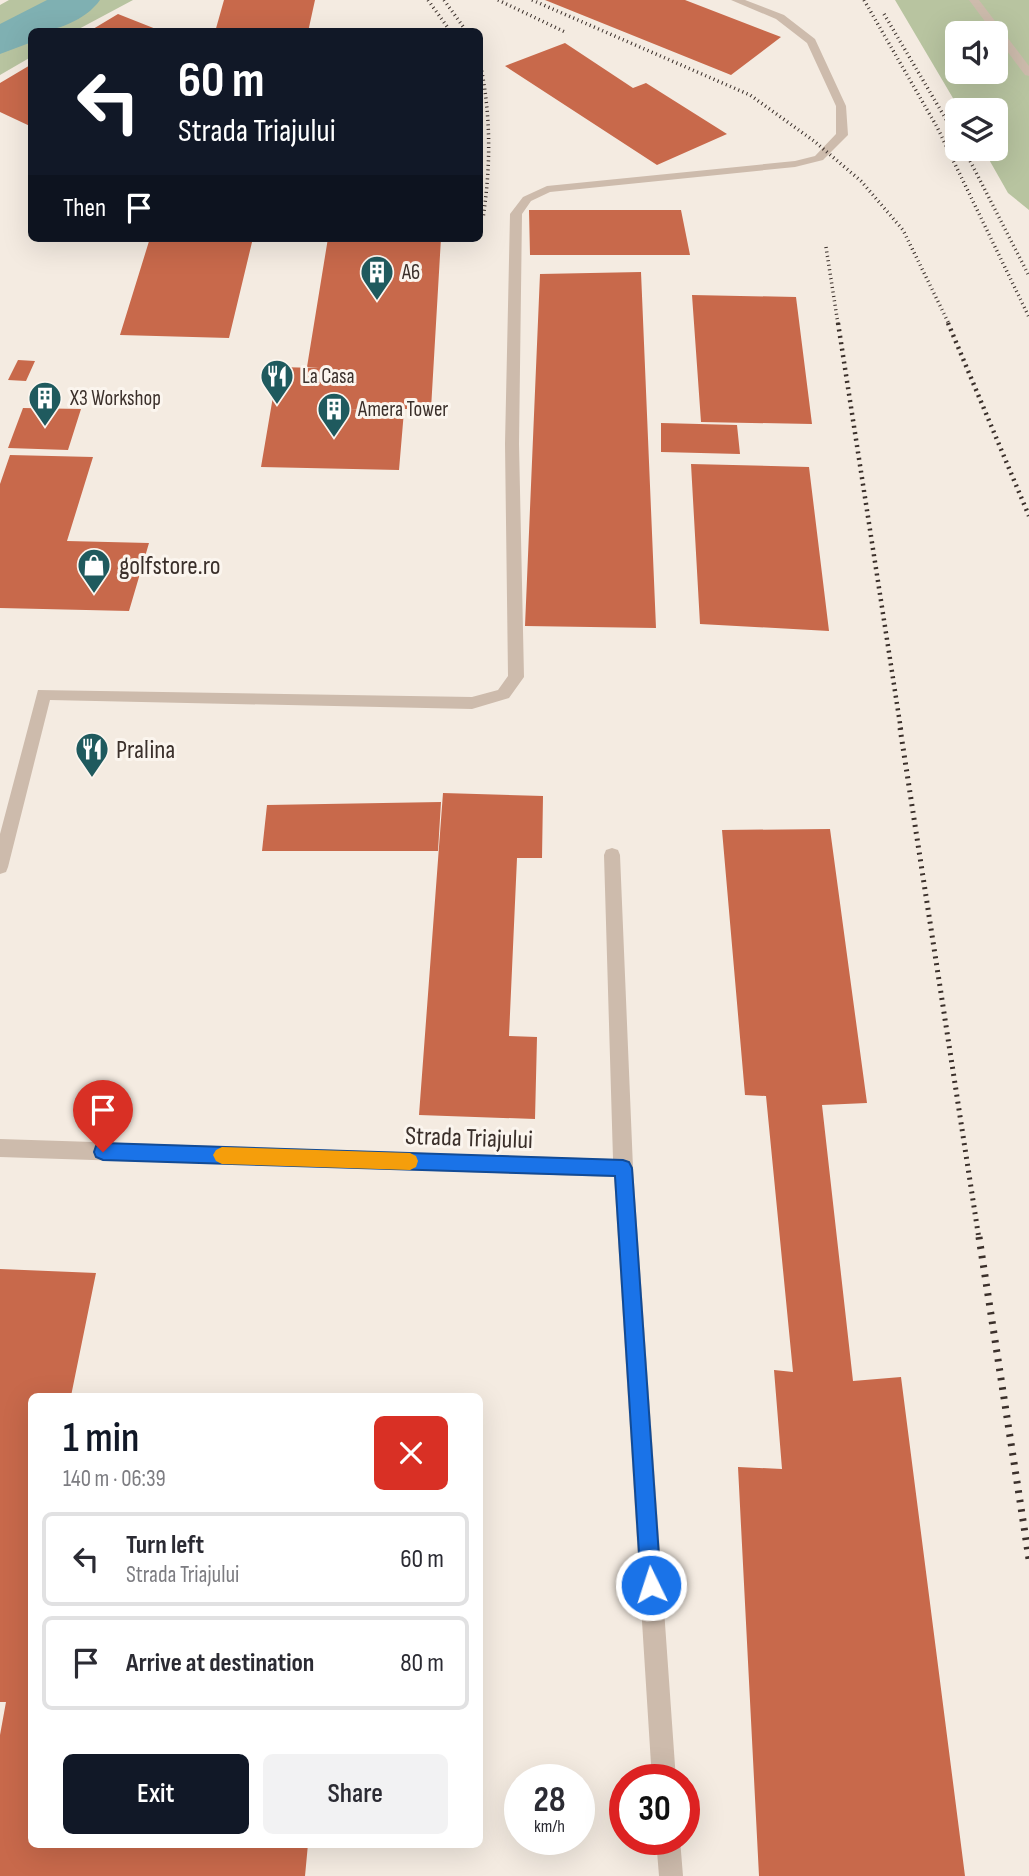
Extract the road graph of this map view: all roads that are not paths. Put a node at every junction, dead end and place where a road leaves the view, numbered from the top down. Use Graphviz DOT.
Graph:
graph roads {
  1 [pos="736,0"];
  2 [pos="974,0"];
  3 [pos="1029,73"];
  4 [pos="611,855"];
  5 [pos="0,867"];
  6 [pos="0,1148"];
  7 [pos="623,1168"];
  8 [pos="663,1764"];
  9 [pos="669,1855"];
  10 [pos="671,1876"];
  1 -- 5 [label="street"];
  2 -- 3 [label="street"];
  4 -- 7 [label="street"];
  6 -- 7 [label="street, Strada Triajului"];
  7 -- 8 [label="street"];
  9 -- 10 [label="street"];
}
